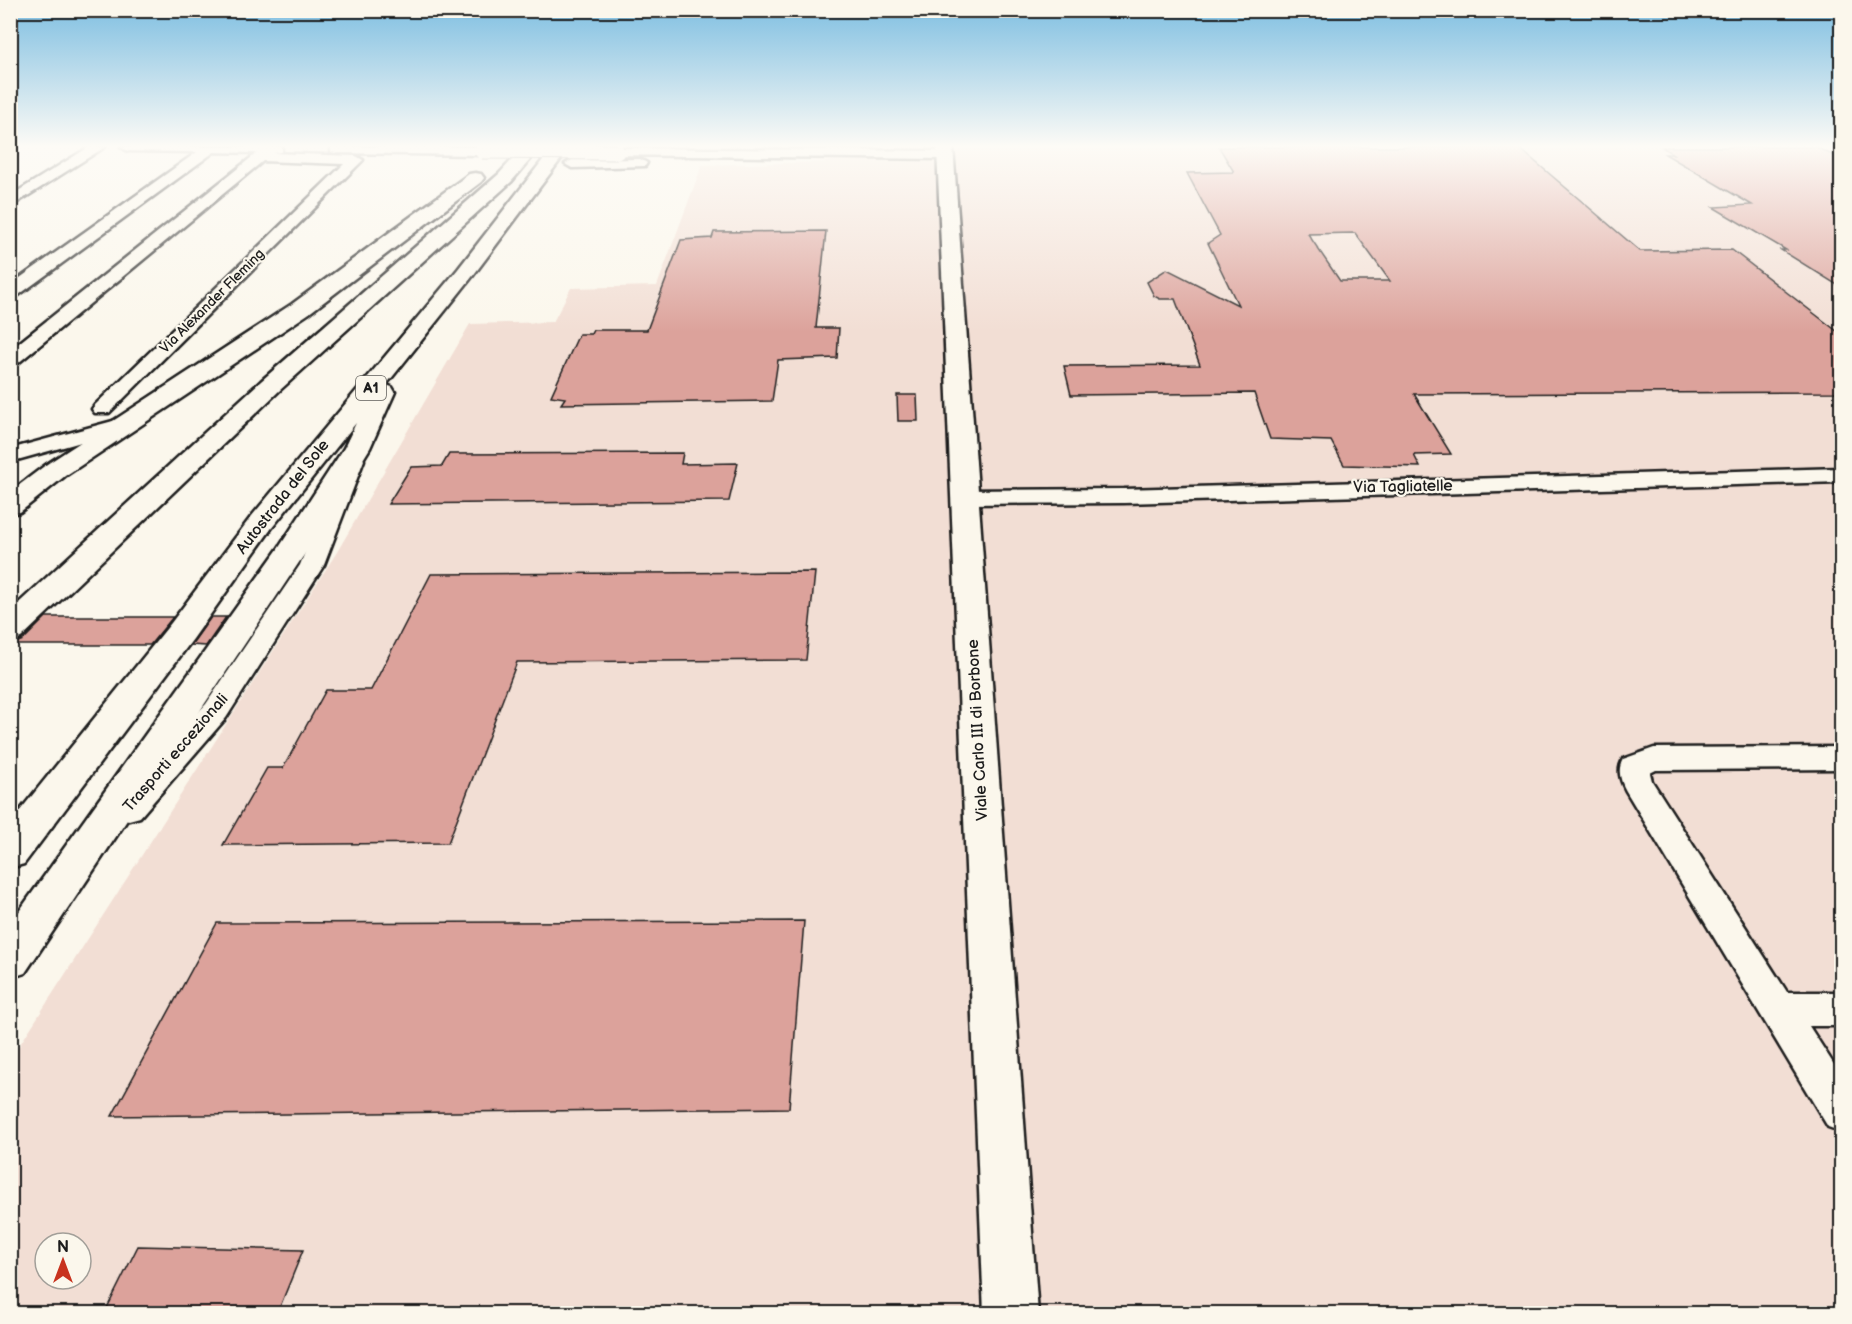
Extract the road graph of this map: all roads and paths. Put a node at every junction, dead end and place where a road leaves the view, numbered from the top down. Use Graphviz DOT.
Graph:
graph roads {
  1 [pos="127,209"];
  2 [pos="201,209"];
  3 [pos="306,209"];
  4 [pos="434,209"];
  5 [pos="470,209"];
  6 [pos="522,209"];
  7 [pos="948,209"];
  8 [pos="10,293"];
  9 [pos="399,355"];
  10 [pos="10,360"];
  11 [pos="102,409"];
  12 [pos="124,424"];
  13 [pos="357,448"];
  14 [pos="10,456"];
  15 [pos="1842,475"];
  16 [pos="965,496"];
  17 [pos="10,506"];
  18 [pos="10,630"];
  19 [pos="1842,758"];
  20 [pos="10,852"];
  21 [pos="77,863"];
  22 [pos="10,941"];
  23 [pos="10,959"];
  24 [pos="1777,1009"];
  25 [pos="1842,1009"];
  26 [pos="1842,1113"];
  27 [pos="1011,1314"];
  1 -- 8 [label="street"];
  2 -- 10 [label="street"];
  3 -- 11 [label="street, Via Alexander Fleming"];
  4 -- 12 [label="main road"];
  5 -- 18 [label="main road"];
  6 -- 9 [label="main road, Autostrada del Sole / A1"];
  7 -- 16 [label="main road, Viale Carlo III di Borbone"];
  9 -- 13 [label="main road"];
  9 -- 20 [label="main road, Autostrada del Sole / A1"];
  12 -- 14 [label="street"];
  12 -- 17 [label="main road"];
  13 -- 21 [label="street, Trasporti eccezionali"];
  15 -- 16 [label="street, Via Tagliatelle"];
  16 -- 27 [label="main road, Viale Carlo III di Borbone"];
  19 -- 24 [label="street"];
  21 -- 22 [label="street, Trasporti eccezionali"];
  21 -- 23 [label="main road"];
  24 -- 25 [label="street"];
  24 -- 26 [label="street"];
}
